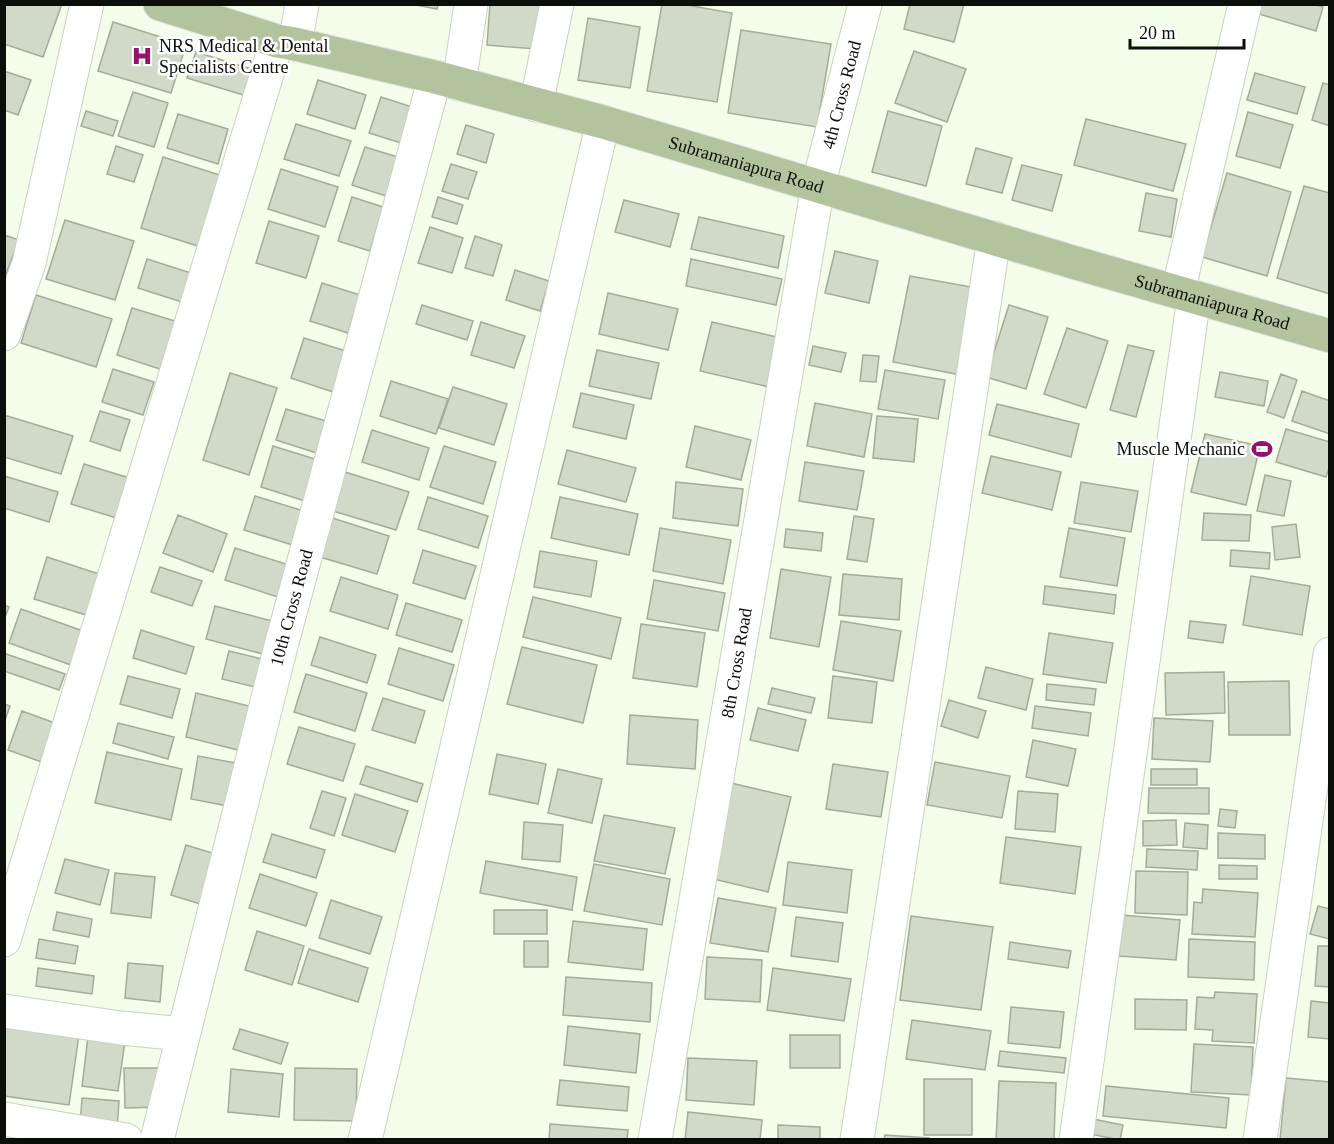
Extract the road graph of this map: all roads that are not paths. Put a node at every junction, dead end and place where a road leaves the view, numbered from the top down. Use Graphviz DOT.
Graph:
graph roads {
  1 [pos="87,4"];
  2 [pos="160,4"];
  3 [pos="302,4"];
  4 [pos="471,4"];
  5 [pos="556,4"];
  6 [pos="865,4"];
  7 [pos="1245,4"];
  8 [pos="286,42"];
  9 [pos="447,81"];
  10 [pos="536,105"];
  11 [pos="603,122"];
  12 [pos="818,186"];
  13 [pos="994,238"];
  14 [pos="1186,294"];
  15 [pos="4,334"];
  16 [pos="1329,336"];
  17 [pos="1329,654"];
  18 [pos="4,940"];
  19 [pos="4,1011"];
  20 [pos="183,1034"];
  21 [pos="4,1119"];
  22 [pos="126,1140"];
  23 [pos="157,1140"];
  24 [pos="365,1140"];
  25 [pos="655,1140"];
  26 [pos="857,1140"];
  27 [pos="1076,1140"];
  28 [pos="1260,1140"];
  1 -- 15 [label="street"];
  2 -- 8 [label="main road, Subramaniapura Road"];
  3 -- 8 [label="street"];
  4 -- 9 [label="street, 10th Cross Road"];
  5 -- 10 [label="street"];
  6 -- 12 [label="street, 4th Cross Road"];
  7 -- 14 [label="street"];
  8 -- 9 [label="main road, Subramaniapura Road"];
  8 -- 18 [label="street"];
  9 -- 10 [label="main road, Subramaniapura Road"];
  9 -- 20 [label="street, 10th Cross Road"];
  10 -- 11 [label="main road, Subramaniapura Road"];
  11 -- 12 [label="main road, Subramaniapura Road"];
  11 -- 24 [label="street"];
  12 -- 13 [label="main road, Subramaniapura Road"];
  12 -- 25 [label="street, 8th Cross Road"];
  13 -- 14 [label="main road, Subramaniapura Road"];
  13 -- 26 [label="street"];
  14 -- 16 [label="main road, Subramaniapura Road"];
  14 -- 27 [label="street"];
  17 -- 28 [label="street"];
  19 -- 20 [label="street"];
  20 -- 23 [label="street, 10th Cross Road"];
  21 -- 22 [label="street"];
}
